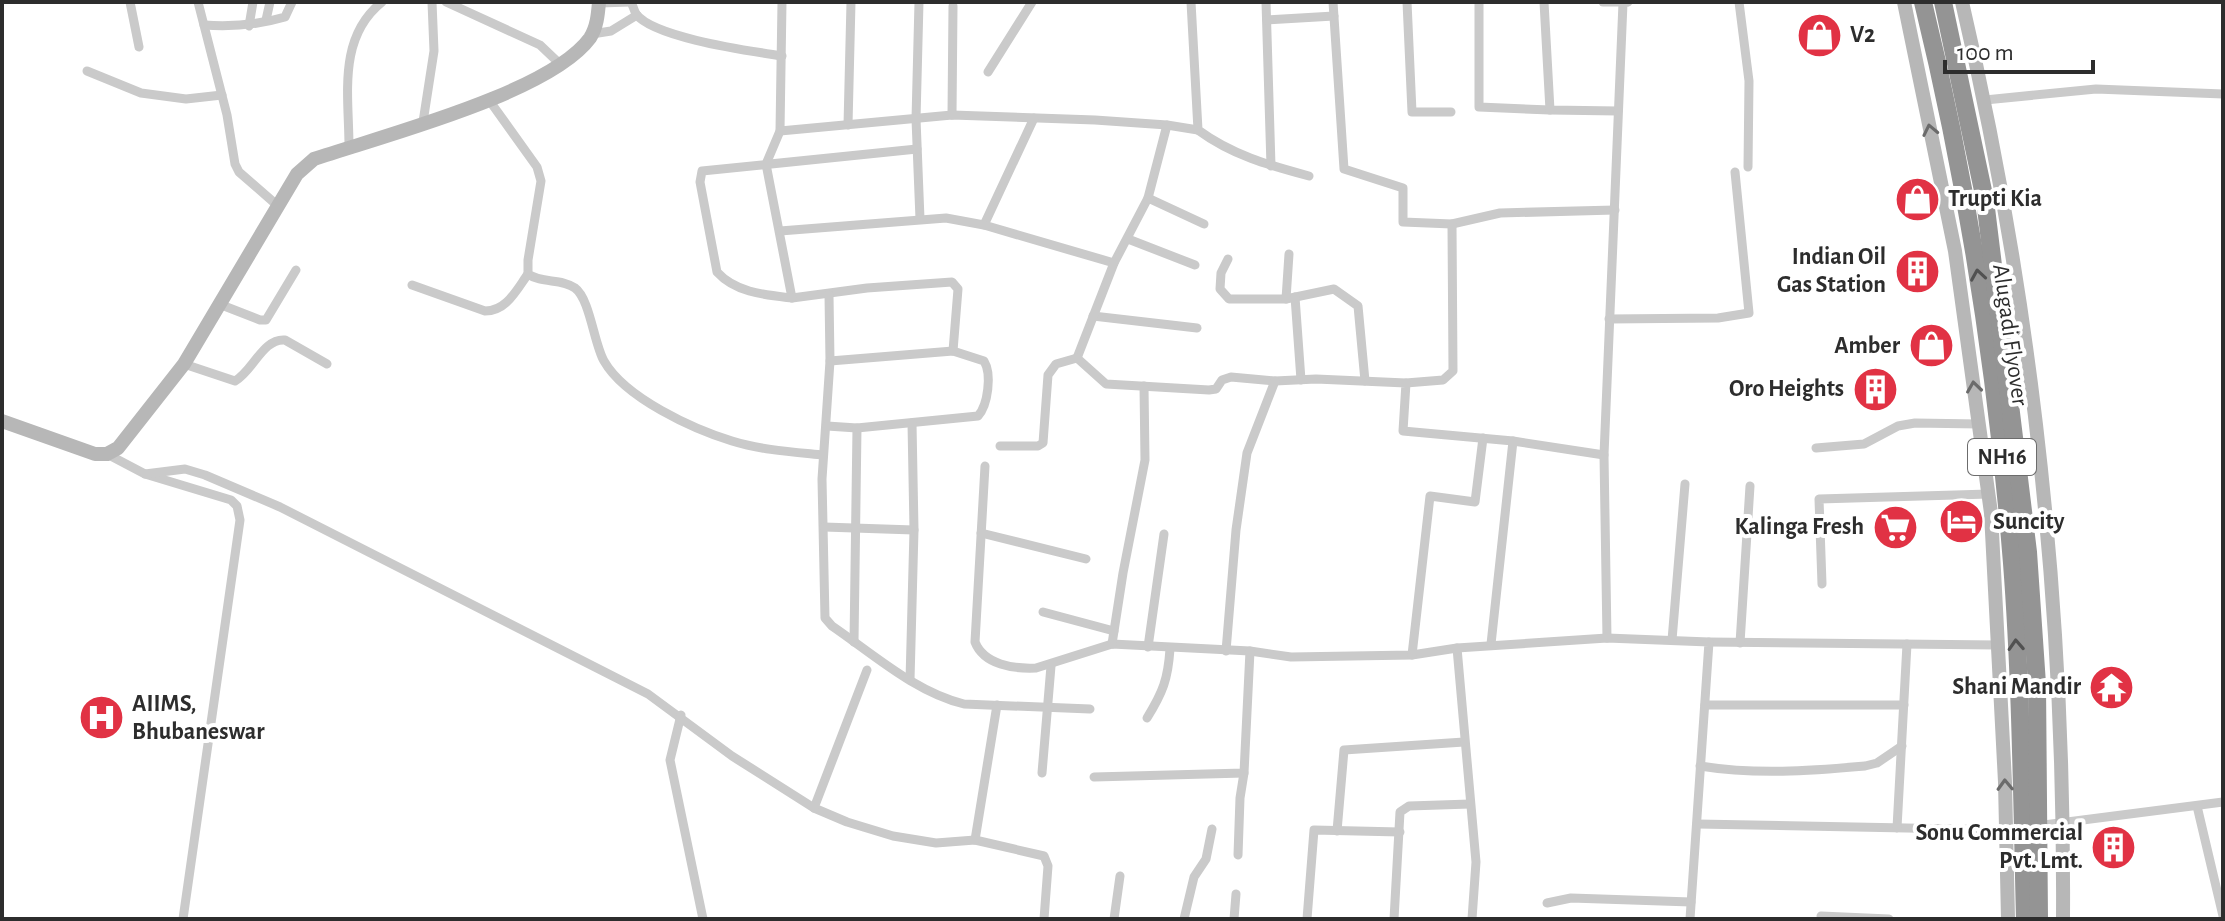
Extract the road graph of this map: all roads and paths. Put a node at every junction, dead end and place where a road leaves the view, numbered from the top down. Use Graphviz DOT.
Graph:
graph roads {
  1 [pos="130,2"];
  2 [pos="198,2"];
  3 [pos="253,2"];
  4 [pos="270,2"];
  5 [pos="292,2"];
  6 [pos="382,2"];
  7 [pos="432,2"];
  8 [pos="446,2"];
  9 [pos="599,2"];
  10 [pos="631,2"];
  11 [pos="782,2"];
  12 [pos="851,2"];
  13 [pos="919,2"];
  14 [pos="1032,2"];
  15 [pos="1191,2"];
  16 [pos="1266,2"];
  17 [pos="1333,2"];
  18 [pos="1407,2"];
  19 [pos="1479,2"];
  20 [pos="1544,2"];
  21 [pos="1603,2"];
  22 [pos="1625,2"];
  23 [pos="1739,2"];
  24 [pos="1904,2"];
  25 [pos="1923,2"];
  26 [pos="1943,2"];
  27 [pos="1962,2"];
  28 [pos="953,6"];
  29 [pos="637,15"];
  30 [pos="1334,16"];
  31 [pos="266,20"];
  32 [pos="1267,20"];
  33 [pos="204,25"];
  34 [pos="249,26"];
  35 [pos="592,34"];
  36 [pos="139,47"];
  37 [pos="782,56"];
  38 [pos="561,65"];
  39 [pos="87,71"];
  40 [pos="988,72"];
  41 [pos="2223,94"];
  42 [pos="222,95"];
  43 [pos="489,100"];
  44 [pos="1985,100"];
  45 [pos="1550,110"];
  46 [pos="1618,111"];
  47 [pos="1451,112"];
  48 [pos="952,115"];
  49 [pos="1034,118"];
  50 [pos="916,119"];
  51 [pos="423,122"];
  52 [pos="848,125"];
  53 [pos="1167,125"];
  54 [pos="1198,130"];
  55 [pos="780,131"];
  56 [pos="349,147"];
  57 [pos="917,149"];
  58 [pos="766,164"];
  59 [pos="1271,166"];
  60 [pos="1748,167"];
  61 [pos="1735,172"];
  62 [pos="1309,176"];
  63 [pos="1148,198"];
  64 [pos="278,206"];
  65 [pos="1615,210"];
  66 [pos="920,219"];
  67 [pos="1204,224"];
  68 [pos="1452,224"];
  69 [pos="984,225"];
  70 [pos="780,231"];
  71 [pos="1128,239"];
  72 [pos="1289,254"];
  73 [pos="1228,259"];
  74 [pos="1114,263"];
  75 [pos="1195,265"];
  76 [pos="296,270"];
  77 [pos="528,274"];
  78 [pos="412,285"];
  79 [pos="829,295"];
  80 [pos="792,298"];
  81 [pos="1290,298"];
  82 [pos="219,304"];
  83 [pos="1093,316"];
  84 [pos="1609,319"];
  85 [pos="1197,328"];
  86 [pos="953,351"];
  87 [pos="1077,358"];
  88 [pos="830,361"];
  89 [pos="184,364"];
  90 [pos="327,364"];
  91 [pos="1301,380"];
  92 [pos="1275,381"];
  93 [pos="1365,381"];
  94 [pos="1406,383"];
  95 [pos="1144,386"];
  96 [pos="2,421"];
  97 [pos="912,423"];
  98 [pos="1979,424"];
  99 [pos="827,426"];
  100 [pos="857,428"];
  101 [pos="1483,438"];
  102 [pos="1513,441"];
  103 [pos="1000,446"];
  104 [pos="1816,448"];
  105 [pos="107,454"];
  106 [pos="823,455"];
  107 [pos="1604,455"];
  108 [pos="985,466"];
  109 [pos="145,474"];
  110 [pos="1685,484"];
  111 [pos="1750,486"];
  112 [pos="1989,494"];
  113 [pos="824,527"];
  114 [pos="855,527"];
  115 [pos="914,530"];
  116 [pos="981,533"];
  117 [pos="1164,534"];
  118 [pos="1086,559"];
  119 [pos="1822,584"];
  120 [pos="1043,612"];
  121 [pos="1114,631"];
  122 [pos="1607,638"];
  123 [pos="1672,640"];
  124 [pos="854,642"];
  125 [pos="1709,642"];
  126 [pos="1740,643"];
  127 [pos="1112,644"];
  128 [pos="1491,644"];
  129 [pos="1907,644"];
  130 [pos="1998,645"];
  131 [pos="1148,647"];
  132 [pos="1457,648"];
  133 [pos="1170,649"];
  134 [pos="1226,651"];
  135 [pos="1250,651"];
  136 [pos="1412,655"];
  137 [pos="1051,666"];
  138 [pos="867,670"];
  139 [pos="910,680"];
  140 [pos="997,705"];
  141 [pos="1705,705"];
  142 [pos="1904,705"];
  143 [pos="1047,708"];
  144 [pos="1090,709"];
  145 [pos="681,715"];
  146 [pos="1147,718"];
  147 [pos="1464,742"];
  148 [pos="1902,746"];
  149 [pos="1700,766"];
  150 [pos="1042,773"];
  151 [pos="1244,773"];
  152 [pos="1094,777"];
  153 [pos="2223,802"];
  154 [pos="1470,804"];
  155 [pos="2197,806"];
  156 [pos="814,808"];
  157 [pos="2063,823"];
  158 [pos="1697,824"];
  159 [pos="1897,828"];
  160 [pos="1212,829"];
  161 [pos="2006,830"];
  162 [pos="1337,831"];
  163 [pos="1400,832"];
  164 [pos="975,840"];
  165 [pos="1238,855"];
  166 [pos="1120,876"];
  167 [pos="1236,894"];
  168 [pos="1691,902"];
  169 [pos="1547,903"];
  170 [pos="1821,916"];
  171 [pos="2223,916"];
  172 [pos="183,919"];
  173 [pos="703,919"];
  174 [pos="1044,919"];
  175 [pos="1114,919"];
  176 [pos="1184,919"];
  177 [pos="1234,919"];
  178 [pos="1307,919"];
  179 [pos="1394,919"];
  180 [pos="1472,919"];
  181 [pos="1690,919"];
  182 [pos="1889,919"];
  183 [pos="2008,919"];
  184 [pos="2025,919"];
  185 [pos="2039,919"];
  186 [pos="2063,919"];
  1 -- 36 [label="street"];
  2 -- 33 [label="street"];
  3 -- 34 [label="street"];
  4 -- 31 [label="street"];
  5 -- 31 [label="street"];
  6 -- 56 [label="street"];
  7 -- 51 [label="street"];
  8 -- 38 [label="street"];
  9 -- 10 [label="street"];
  9 -- 35 [label="street"];
  10 -- 29 [label="street"];
  11 -- 37 [label="street"];
  12 -- 52 [label="street"];
  13 -- 50 [label="street"];
  14 -- 40 [label="street"];
  15 -- 54 [label="street"];
  16 -- 32 [label="street"];
  17 -- 30 [label="street"];
  18 -- 47 [label="street"];
  19 -- 45 [label="street"];
  20 -- 45 [label="street"];
  21 -- 22 [label="street"];
  22 -- 46 [label="street"];
  23 -- 60 [label="street"];
  98 -- 24 [label="street, one-way"];
  184 -- 25 [label="highway, Alugadi Flyover / NH16, one-way, bridge"];
  26 -- 185 [label="highway, Alugadi Flyover / NH16, bridge"];
  27 -- 44 [label="street"];
  28 -- 48 [label="street"];
  29 -- 35 [label="street"];
  29 -- 37 [label="street"];
  30 -- 32 [label="street"];
  30 -- 68 [label="street"];
  31 -- 34 [label="street"];
  32 -- 59 [label="street"];
  33 -- 34 [label="street"];
  33 -- 42 [label="street"];
  35 -- 38 [label="street"];
  37 -- 55 [label="street"];
  38 -- 43 [label="street"];
  39 -- 42 [label="street"];
  41 -- 44 [label="street"];
  42 -- 64 [label="street"];
  43 -- 51 [label="street"];
  43 -- 77 [label="street"];
  44 -- 157 [label="street"];
  45 -- 46 [label="street"];
  46 -- 65 [label="street"];
  48 -- 49 [label="street"];
  48 -- 50 [label="street"];
  49 -- 53 [label="street"];
  49 -- 69 [label="street"];
  50 -- 52 [label="street"];
  50 -- 57 [label="street"];
  51 -- 56 [label="street"];
  52 -- 55 [label="street"];
  53 -- 54 [label="street"];
  53 -- 63 [label="street"];
  54 -- 59 [label="street"];
  55 -- 58 [label="street"];
  56 -- 64 [label="street"];
  57 -- 58 [label="street"];
  57 -- 66 [label="street"];
  58 -- 70 [label="street"];
  58 -- 80 [label="street"];
  59 -- 62 [label="street"];
  61 -- 84 [label="street"];
  63 -- 67 [label="street"];
  63 -- 71 [label="street"];
  64 -- 82 [label="street"];
  65 -- 68 [label="street"];
  65 -- 84 [label="street"];
  66 -- 69 [label="street"];
  66 -- 70 [label="street"];
  68 -- 94 [label="street"];
  69 -- 74 [label="street"];
  70 -- 80 [label="street"];
  71 -- 74 [label="street"];
  71 -- 75 [label="street"];
  72 -- 81 [label="street"];
  73 -- 81 [label="street"];
  74 -- 83 [label="street"];
  76 -- 82 [label="street"];
  77 -- 78 [label="street"];
  77 -- 106 [label="street"];
  79 -- 80 [label="street"];
  79 -- 86 [label="street"];
  79 -- 88 [label="street"];
  81 -- 91 [label="street"];
  81 -- 93 [label="street"];
  82 -- 89 [label="street"];
  83 -- 85 [label="street"];
  83 -- 87 [label="street"];
  84 -- 107 [label="street"];
  86 -- 88 [label="street"];
  86 -- 97 [label="street"];
  87 -- 95 [label="street"];
  87 -- 103 [label="street"];
  88 -- 99 [label="street"];
  89 -- 90 [label="street"];
  89 -- 105 [label="street"];
  91 -- 92 [label="street"];
  91 -- 93 [label="street"];
  92 -- 95 [label="street"];
  92 -- 134 [label="street"];
  93 -- 94 [label="street"];
  94 -- 101 [label="street"];
  95 -- 121 [label="street"];
  96 -- 105 [label="street"];
  97 -- 100 [label="street"];
  97 -- 115 [label="street"];
  98 -- 104 [label="street"];
  98 -- 112 [label="street"];
  99 -- 100 [label="street"];
  99 -- 106 [label="street"];
  100 -- 114 [label="street"];
  101 -- 102 [label="street"];
  101 -- 136 [label="street"];
  102 -- 107 [label="street"];
  102 -- 128 [label="street"];
  105 -- 109 [label="street"];
  106 -- 113 [label="street"];
  107 -- 122 [label="street"];
  108 -- 116 [label="street"];
  109 -- 145 [label="street"];
  109 -- 172 [label="street"];
  110 -- 123 [label="street"];
  111 -- 126 [label="street"];
  112 -- 119 [label="street"];
  112 -- 130 [label="street"];
  113 -- 114 [label="street"];
  113 -- 124 [label="street"];
  114 -- 115 [label="street"];
  114 -- 124 [label="street"];
  115 -- 139 [label="street"];
  116 -- 118 [label="street"];
  116 -- 137 [label="street"];
  117 -- 131 [label="street"];
  120 -- 121 [label="street"];
  121 -- 127 [label="street"];
  122 -- 123 [label="street"];
  122 -- 128 [label="street"];
  123 -- 125 [label="street"];
  124 -- 139 [label="street"];
  125 -- 126 [label="street"];
  125 -- 141 [label="street"];
  126 -- 129 [label="street"];
  127 -- 131 [label="street"];
  127 -- 137 [label="street"];
  128 -- 132 [label="street"];
  129 -- 130 [label="street"];
  129 -- 142 [label="street"];
  161 -- 130 [label="street, one-way"];
  131 -- 133 [label="street"];
  132 -- 136 [label="street"];
  132 -- 147 [label="street"];
  133 -- 134 [label="street"];
  133 -- 146 [label="street"];
  134 -- 135 [label="street"];
  135 -- 136 [label="street"];
  135 -- 151 [label="street"];
  137 -- 143 [label="street"];
  138 -- 156 [label="street"];
  139 -- 140 [label="street"];
  140 -- 143 [label="street"];
  140 -- 164 [label="street"];
  141 -- 142 [label="street"];
  141 -- 149 [label="street"];
  142 -- 148 [label="street"];
  143 -- 144 [label="street"];
  143 -- 150 [label="street"];
  145 -- 156 [label="street"];
  145 -- 173 [label="street"];
  147 -- 154 [label="street"];
  147 -- 162 [label="street"];
  148 -- 149 [label="street"];
  148 -- 159 [label="street"];
  149 -- 158 [label="street"];
  151 -- 152 [label="street"];
  151 -- 165 [label="street"];
  153 -- 155 [label="street"];
  154 -- 163 [label="street"];
  154 -- 180 [label="street"];
  155 -- 157 [label="street"];
  155 -- 171 [label="street"];
  156 -- 164 [label="street"];
  157 -- 161 [label="street"];
  157 -- 186 [label="street"];
  158 -- 159 [label="street"];
  158 -- 168 [label="street"];
  159 -- 161 [label="street"];
  160 -- 176 [label="street"];
  161 -- 183 [label="street"];
  162 -- 163 [label="street"];
  162 -- 178 [label="street"];
  163 -- 179 [label="street"];
  164 -- 174 [label="street"];
  166 -- 175 [label="street"];
  167 -- 177 [label="street"];
  168 -- 169 [label="street"];
  168 -- 181 [label="street"];
  170 -- 182 [label="street"];
}
